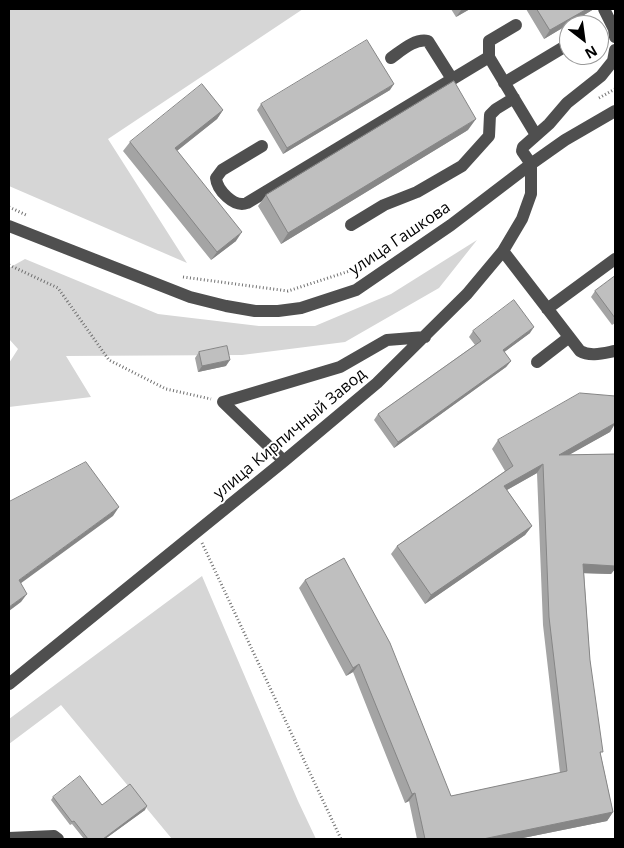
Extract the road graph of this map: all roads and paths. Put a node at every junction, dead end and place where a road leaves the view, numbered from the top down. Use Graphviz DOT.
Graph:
graph roads {
  1 [pos="604,9"];
  2 [pos="516,25"];
  3 [pos="615,38"];
  4 [pos="559,50"];
  5 [pos="615,50"];
  6 [pos="489,57"];
  7 [pos="391,58"];
  8 [pos="452,80"];
  9 [pos="504,83"];
  10 [pos="615,89"];
  11 [pos="514,98"];
  12 [pos="593,101"];
  13 [pos="615,111"];
  14 [pos="536,135"];
  15 [pos="262,146"];
  16 [pos="531,164"];
  17 [pos="9,207"];
  18 [pos="26,215"];
  19 [pos="351,225"];
  20 [pos="9,226"];
  21 [pos="503,251"];
  22 [pos="615,259"];
  23 [pos="9,265"];
  24 [pos="362,267"];
  25 [pos="177,274"];
  26 [pos="547,310"];
  27 [pos="424,337"];
  28 [pos="568,338"];
  29 [pos="615,351"];
  30 [pos="537,362"];
  31 [pos="224,402"];
  32 [pos="284,461"];
  33 [pos="197,532"];
  34 [pos="9,684"];
  35 [pos="9,838"];
  36 [pos="58,839"];
  37 [pos="341,839"];
  1 -- 3 [label="street"];
  2 -- 6 [label="street"];
  4 -- 9 [label="street"];
  5 -- 14 [label="street"];
  6 -- 8 [label="street"];
  6 -- 9 [label="street"];
  7 -- 8 [label="street"];
  8 -- 15 [label="street"];
  9 -- 11 [label="street"];
  10 -- 12 [label="path"];
  11 -- 14 [label="street"];
  11 -- 19 [label="street"];
  13 -- 16 [label="street, улица Гашкова"];
  14 -- 16 [label="street, улица Кирпичный Завод"];
  16 -- 20 [label="street, улица Гашкова"];
  16 -- 21 [label="street, улица Кирпичный Завод"];
  17 -- 18 [label="path"];
  21 -- 26 [label="street"];
  21 -- 27 [label="street, улица Кирпичный Завод"];
  22 -- 26 [label="street"];
  23 -- 31 [label="path"];
  24 -- 25 [label="path"];
  26 -- 28 [label="street"];
  27 -- 31 [label="street"];
  27 -- 32 [label="street, улица Кирпичный Завод"];
  28 -- 29 [label="street"];
  28 -- 30 [label="street"];
  31 -- 32 [label="street"];
  32 -- 33 [label="street, улица Кирпичный Завод"];
  33 -- 34 [label="street, улица Кирпичный Завод"];
  33 -- 37 [label="path"];
  35 -- 36 [label="street"];
}
